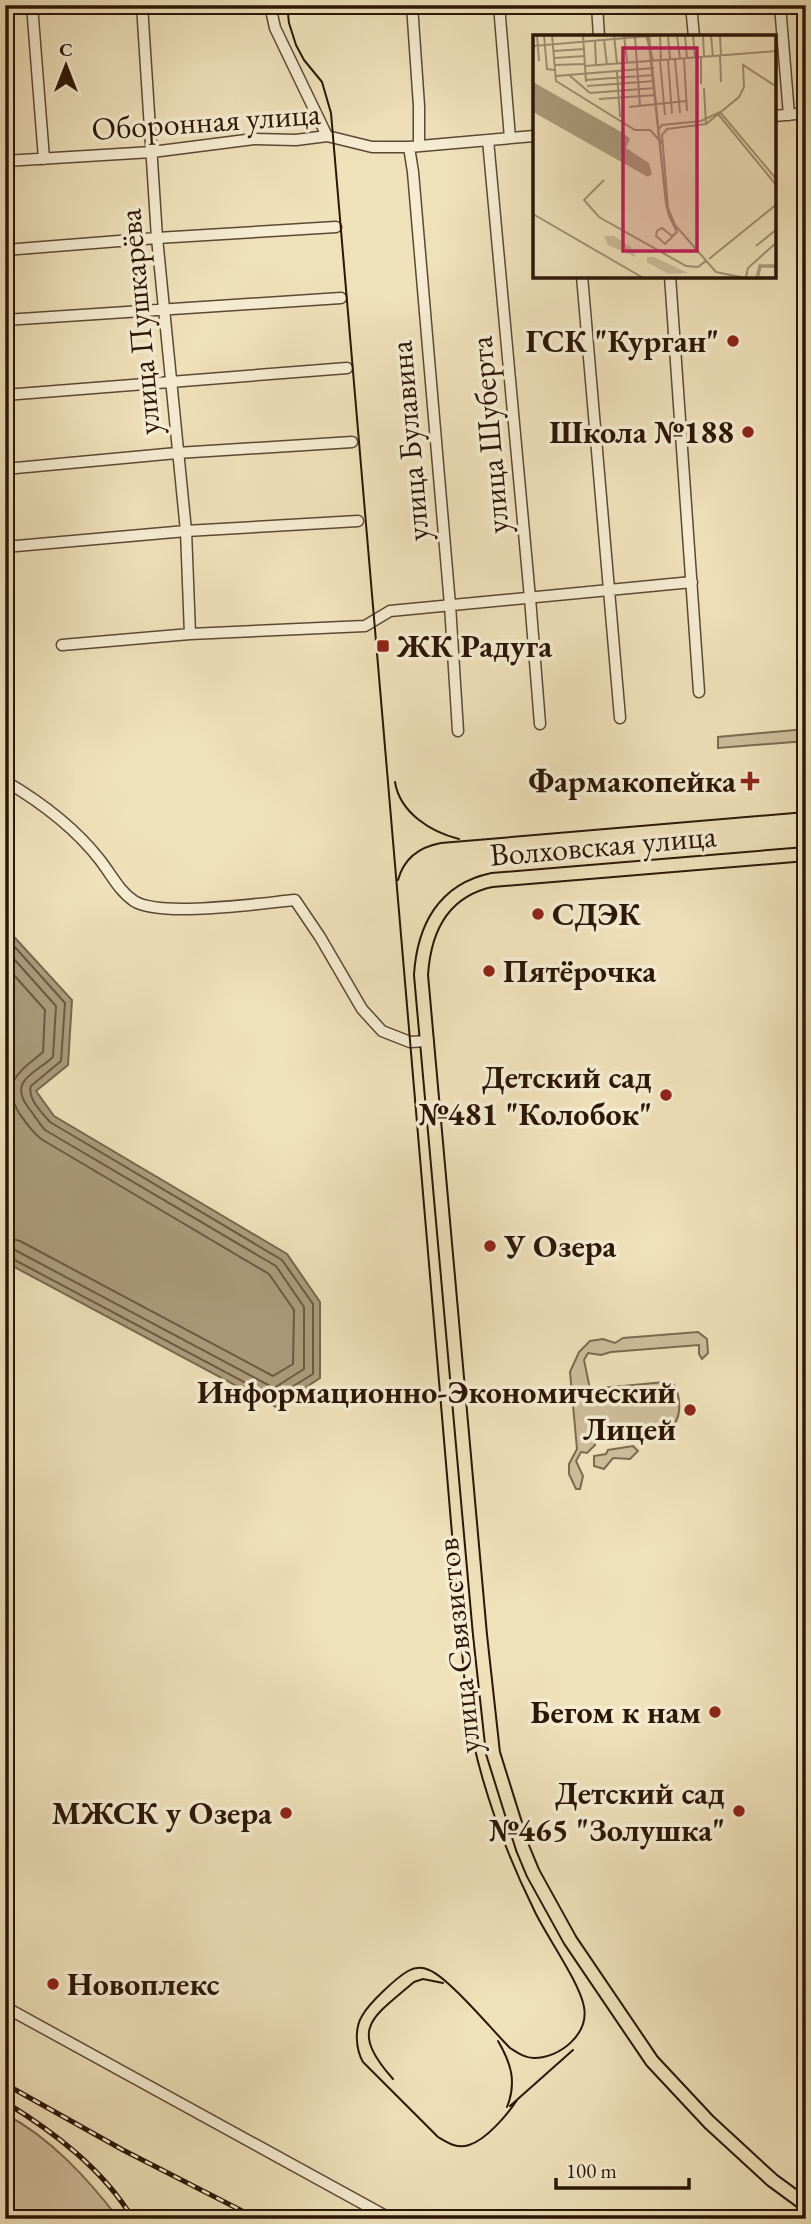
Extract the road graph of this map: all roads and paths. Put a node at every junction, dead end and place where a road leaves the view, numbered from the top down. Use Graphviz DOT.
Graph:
graph roads {
  1 [pos="32,5"];
  2 [pos="142,5"];
  3 [pos="270,5"];
  4 [pos="412,5"];
  5 [pos="499,5"];
  6 [pos="597,5"];
  7 [pos="691,5"];
  8 [pos="780,5"];
  9 [pos="599,35"];
  10 [pos="694,35"];
  11 [pos="806,113"];
  12 [pos="789,115"];
  13 [pos="776,116"];
  14 [pos="327,136"];
  15 [pos="533,136"];
  16 [pos="510,138"];
  17 [pos="488,140"];
  18 [pos="414,146"];
  19 [pos="152,152"];
  20 [pos="44,159"];
  21 [pos="5,161"];
  22 [pos="336,227"];
  23 [pos="157,237"];
  24 [pos="5,250"];
  25 [pos="582,278"];
  26 [pos="670,278"];
  27 [pos="341,298"];
  28 [pos="164,311"];
  29 [pos="5,320"];
  30 [pos="347,368"];
  31 [pos="171,381"];
  32 [pos="5,395"];
  33 [pos="352,442"];
  34 [pos="177,453"];
  35 [pos="5,469"];
  36 [pos="358,521"];
  37 [pos="186,531"];
  38 [pos="5,547"];
  39 [pos="692,582"];
  40 [pos="608,591"];
  41 [pos="530,598"];
  42 [pos="450,606"];
  43 [pos="190,634"];
  44 [pos="62,645"];
  45 [pos="699,692"];
  46 [pos="620,718"];
  47 [pos="540,724"];
  48 [pos="458,731"];
  49 [pos="5,781"];
  50 [pos="806,854"];
  51 [pos="421,975"];
  52 [pos="428,1041"];
  53 [pos="5,2007"];
  54 [pos="806,2206"];
  55 [pos="391,2219"];
  1 -- 20 [label="street"];
  2 -- 19 [label="street, улица Пушкарёва"];
  3 -- 14 [label="street"];
  4 -- 18 [label="street, улица Булавина"];
  5 -- 16 [label="street"];
  6 -- 9 [label="street"];
  7 -- 10 [label="street"];
  8 -- 12 [label="street"];
  11 -- 12 [label="street"];
  12 -- 13 [label="street"];
  14 -- 18 [label="street, Оборонная улица"];
  14 -- 19 [label="street, Оборонная улица"];
  15 -- 16 [label="street, Оборонная улица"];
  16 -- 17 [label="street, Оборонная улица"];
  17 -- 18 [label="street, Оборонная улица"];
  17 -- 41 [label="street, улица Шуберта"];
  18 -- 42 [label="street, улица Булавина"];
  19 -- 20 [label="street, Оборонная улица"];
  19 -- 23 [label="street, улица Пушкарёва"];
  20 -- 21 [label="street, Оборонная улица"];
  22 -- 23 [label="street"];
  23 -- 24 [label="street"];
  23 -- 28 [label="street, улица Пушкарёва"];
  25 -- 40 [label="street"];
  26 -- 39 [label="street"];
  27 -- 28 [label="street"];
  28 -- 29 [label="street"];
  28 -- 31 [label="street, улица Пушкарёва"];
  30 -- 31 [label="street"];
  31 -- 32 [label="street"];
  31 -- 34 [label="street, улица Пушкарёва"];
  33 -- 34 [label="street"];
  34 -- 35 [label="street"];
  34 -- 37 [label="street, улица Пушкарёва"];
  36 -- 37 [label="street"];
  37 -- 38 [label="street"];
  37 -- 43 [label="street, улица Пушкарёва"];
  39 -- 40 [label="street"];
  39 -- 45 [label="street"];
  40 -- 41 [label="street"];
  40 -- 46 [label="street"];
  41 -- 42 [label="street"];
  41 -- 47 [label="street, улица Шуберта"];
  42 -- 43 [label="street"];
  42 -- 48 [label="street, улица Булавина"];
  43 -- 44 [label="street"];
  49 -- 52 [label="street"];
  50 -- 51 [label="main road, Волховская улица"];
  51 -- 52 [label="main road, улица Связистов"];
  52 -- 54 [label="main road, улица Связистов"];
  53 -- 55 [label="street"];
}
